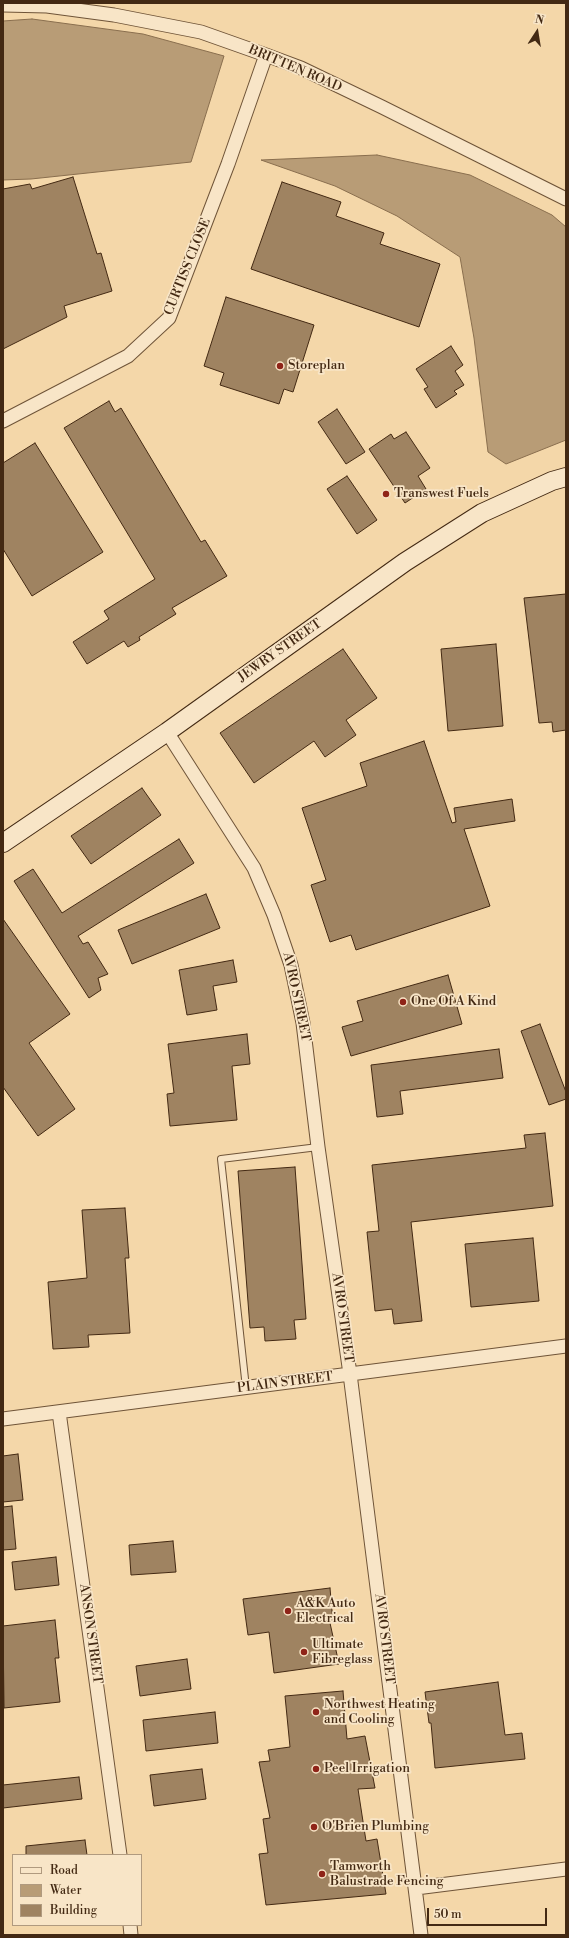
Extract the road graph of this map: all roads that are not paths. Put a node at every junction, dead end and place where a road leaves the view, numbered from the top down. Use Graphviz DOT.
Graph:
graph roads {
  1 [pos="3,5"];
  2 [pos="266,55"];
  3 [pos="566,199"];
  4 [pos="3,421"];
  5 [pos="566,477"];
  6 [pos="167,732"];
  7 [pos="3,843"];
  8 [pos="318,1147"];
  9 [pos="566,1346"];
  10 [pos="350,1374"];
  11 [pos="246,1388"];
  12 [pos="60,1412"];
  13 [pos="3,1419"];
  14 [pos="120,1854"];
  15 [pos="566,1869"];
  16 [pos="416,1888"];
  17 [pos="421,1935"];
  1 -- 2 [label="street, BRITTEN ROAD"];
  2 -- 3 [label="street, BRITTEN ROAD"];
  2 -- 4 [label="street, CURTISS CLOSE"];
  5 -- 6 [label="main road, JEWRY STREET"];
  6 -- 7 [label="main road, JEWRY STREET"];
  6 -- 8 [label="street, AVRO STREET"];
  8 -- 10 [label="street, AVRO STREET"];
  8 -- 11 [label="lane"];
  9 -- 10 [label="street, PLAIN STREET"];
  10 -- 11 [label="street, PLAIN STREET"];
  10 -- 16 [label="street, AVRO STREET"];
  11 -- 12 [label="street, PLAIN STREET"];
  12 -- 13 [label="street, PLAIN STREET"];
  12 -- 14 [label="street, ANSON STREET"];
  15 -- 16 [label="street"];
  16 -- 17 [label="street, AVRO STREET"];
}
